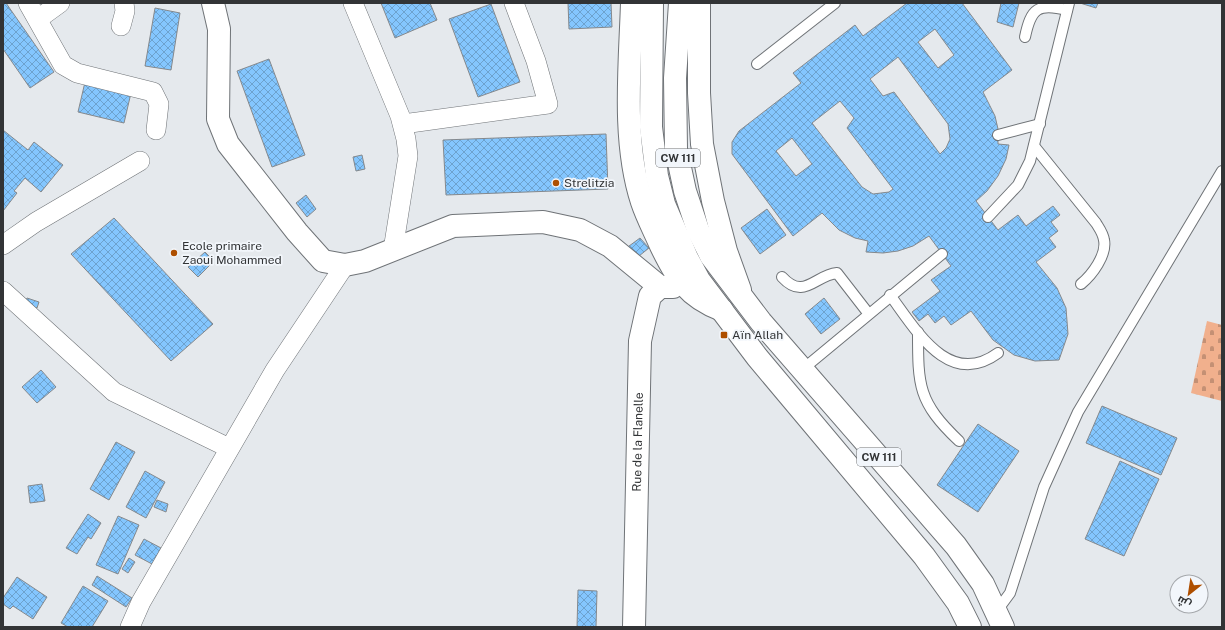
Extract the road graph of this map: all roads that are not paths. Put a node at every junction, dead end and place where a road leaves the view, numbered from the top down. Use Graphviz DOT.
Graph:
graph roads {
  1 [pos="60,3"];
  2 [pos="124,3"];
  3 [pos="213,3"];
  4 [pos="353,3"];
  5 [pos="514,3"];
  6 [pos="632,3"];
  7 [pos="652,3"];
  8 [pos="680,3"];
  9 [pos="699,3"];
  10 [pos="704,3"];
  11 [pos="835,3"];
  12 [pos="1068,7"];
  13 [pos="33,11"];
  14 [pos="121,26"];
  15 [pos="699,26"];
  16 [pos="1025,37"];
  17 [pos="758,64"];
  18 [pos="404,124"];
  19 [pos="1040,124"];
  20 [pos="156,130"];
  21 [pos="998,135"];
  22 [pos="1034,146"];
  23 [pos="140,161"];
  24 [pos="1222,171"];
  25 [pos="988,217"];
  26 [pos="3,245"];
  27 [pos="393,250"];
  28 [pos="942,254"];
  29 [pos="345,265"];
  30 [pos="782,277"];
  31 [pos="1081,284"];
  32 [pos="660,287"];
  33 [pos="685,287"];
  34 [pos="3,291"];
  35 [pos="890,295"];
  36 [pos="742,297"];
  37 [pos="722,310"];
  38 [pos="868,314"];
  39 [pos="918,332"];
  40 [pos="998,353"];
  41 [pos="803,368"];
  42 [pos="958,441"];
  43 [pos="229,448"];
  44 [pos="1000,619"];
  45 [pos="130,627"];
  46 [pos="634,627"];
  47 [pos="970,627"];
  1 -- 13 [label="street"];
  2 -- 14 [label="street"];
  3 -- 29 [label="main road"];
  4 -- 18 [label="street"];
  5 -- 18 [label="street"];
  6 -- 33 [label="main road"];
  7 -- 37 [label="main road"];
  8 -- 36 [label="main road, CW 111"];
  9 -- 15 [label="main road"];
  10 -- 15 [label="main road"];
  11 -- 17 [label="lane"];
  12 -- 16 [label="lane"];
  12 -- 19 [label="lane"];
  13 -- 20 [label="street"];
  15 -- 36 [label="main road"];
  18 -- 27 [label="street"];
  19 -- 21 [label="lane"];
  19 -- 22 [label="lane"];
  22 -- 25 [label="lane"];
  22 -- 31 [label="lane"];
  23 -- 26 [label="street"];
  24 -- 44 [label="lane"];
  27 -- 29 [label="main road"];
  27 -- 32 [label="main road"];
  28 -- 35 [label="lane"];
  29 -- 43 [label="street"];
  30 -- 38 [label="lane"];
  32 -- 33 [label="main road"];
  32 -- 46 [label="main road, Rue de la Flanelle"];
  33 -- 37 [label="main road"];
  34 -- 43 [label="street"];
  35 -- 38 [label="lane"];
  35 -- 39 [label="lane"];
  36 -- 41 [label="main road, CW 111"];
  37 -- 47 [label="main road, CW 111"];
  38 -- 41 [label="lane"];
  39 -- 40 [label="lane"];
  39 -- 42 [label="lane"];
  41 -- 44 [label="main road, CW 111"];
  43 -- 45 [label="street"];
}
